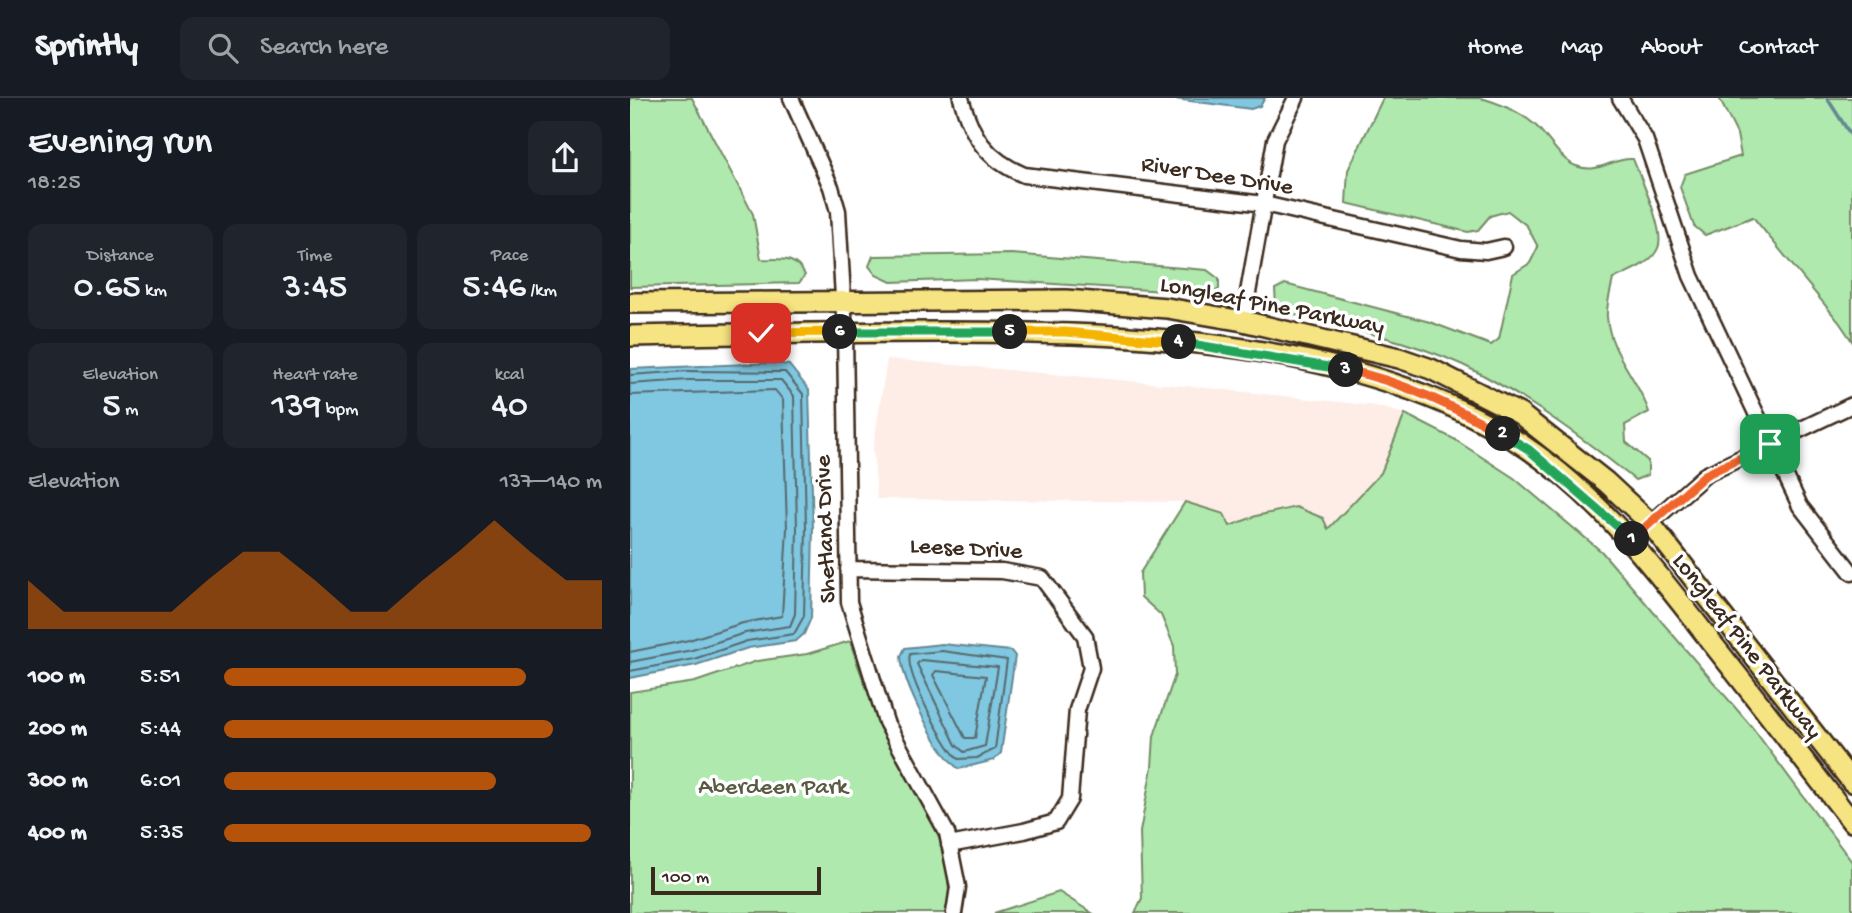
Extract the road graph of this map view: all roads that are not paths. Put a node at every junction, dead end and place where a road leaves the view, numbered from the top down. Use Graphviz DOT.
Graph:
graph roads {
  1 [pos="791,98"];
  2 [pos="961,98"];
  3 [pos="1296,98"];
  4 [pos="1620,98"];
  5 [pos="1264,204"];
  6 [pos="1504,247"];
  7 [pos="843,300"];
  8 [pos="630,303"];
  9 [pos="1243,321"];
  10 [pos="845,332"];
  11 [pos="630,336"];
  12 [pos="1239,350"];
  13 [pos="1399,358"];
  14 [pos="1852,405"];
  15 [pos="1770,444"];
  16 [pos="1650,523"];
  17 [pos="1630,541"];
  18 [pos="848,569"];
  19 [pos="1852,573"];
  20 [pos="1852,782"];
  21 [pos="1852,822"];
  22 [pos="949,845"];
  23 [pos="954,913"];
  1 -- 7 [label="street, Shetland Drive"];
  2 -- 5 [label="street, River Dee Drive"];
  3 -- 5 [label="street"];
  4 -- 15 [label="street"];
  5 -- 6 [label="street, River Dee Drive"];
  5 -- 9 [label="street"];
  7 -- 8 [label="main road, Longleaf Pine Parkway"];
  7 -- 9 [label="main road, Longleaf Pine Parkway"];
  7 -- 10 [label="street, Shetland Drive"];
  9 -- 13 [label="main road, Longleaf Pine Parkway"];
  10 -- 11 [label="main road, Longleaf Pine Parkway"];
  10 -- 12 [label="main road, Longleaf Pine Parkway"];
  10 -- 18 [label="street, Shetland Drive"];
  12 -- 13 [label="main road"];
  12 -- 17 [label="main road, Longleaf Pine Parkway"];
  13 -- 16 [label="main road, Longleaf Pine Parkway"];
  14 -- 15 [label="street"];
  15 -- 16 [label="street"];
  15 -- 19 [label="street"];
  16 -- 17 [label="street"];
  16 -- 20 [label="main road, Longleaf Pine Parkway"];
  17 -- 21 [label="main road, Longleaf Pine Parkway"];
  18 -- 22 [label="street, Shetland Drive"];
  18 -- 22 [label="street, Leese Drive"];
  22 -- 23 [label="street, Shetland Drive"];
}
